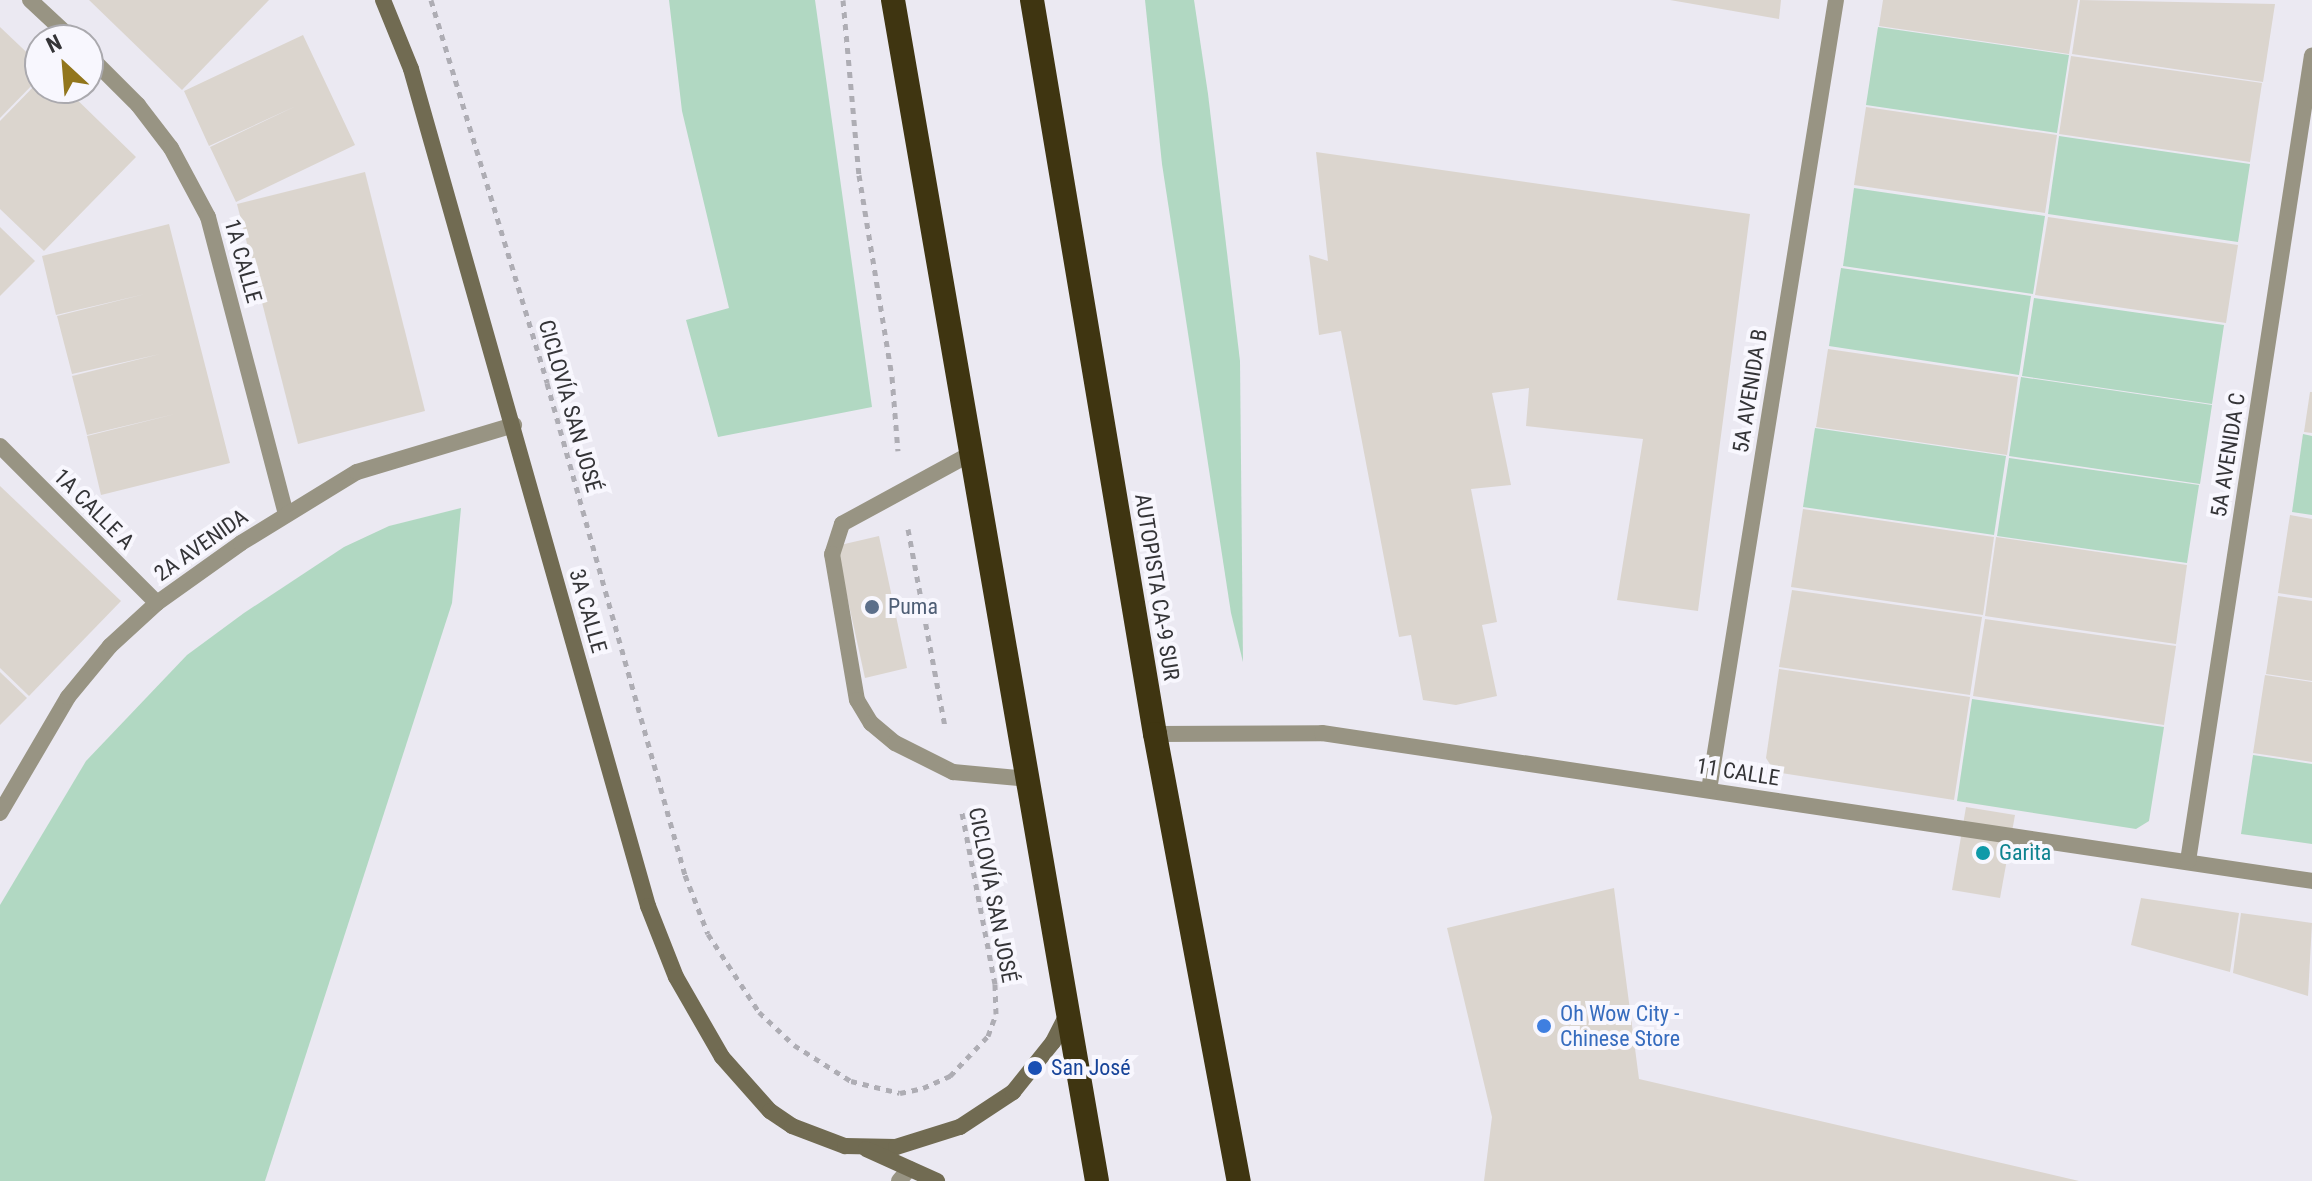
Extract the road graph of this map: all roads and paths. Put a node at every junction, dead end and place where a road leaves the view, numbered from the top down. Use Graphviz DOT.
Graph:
graph roads {
  1 [pos="30,0"];
  2 [pos="383,0"];
  3 [pos="431,0"];
  4 [pos="843,0"];
  5 [pos="893,0"];
  6 [pos="1032,0"];
  7 [pos="1836,0"];
  8 [pos="56,24"];
  9 [pos="2312,55"];
  10 [pos="104,71"];
  11 [pos="514,425"];
  12 [pos="0,446"];
  13 [pos="972,453"];
  14 [pos="901,489"];
  15 [pos="286,514"];
  16 [pos="157,603"];
  17 [pos="1155,734"];
  18 [pos="953,772"];
  19 [pos="1028,779"];
  20 [pos="1709,790"];
  21 [pos="0,813"];
  22 [pos="2188,861"];
  23 [pos="2312,881"];
  24 [pos="1068,1012"];
  25 [pos="865,1149"];
  26 [pos="904,1175"];
  27 [pos="937,1181"];
  28 [pos="1097,1181"];
  29 [pos="1239,1181"];
  1 -- 8 [label="street"];
  2 -- 11 [label="main road, 3A CALLE"];
  3 -- 18 [label="path, CICLOVÍA SAN JOSÉ"];
  4 -- 14 [label="path, CICLOVÍA SAN JOSÉ"];
  5 -- 13 [label="highway"];
  6 -- 17 [label="highway, AUTOPISTA CA-9 SUR"];
  7 -- 20 [label="street, 5A AVENIDA B"];
  9 -- 22 [label="street, 5A AVENIDA C"];
  10 -- 15 [label="street, 1A CALLE"];
  11 -- 15 [label="street, 2A AVENIDA"];
  11 -- 25 [label="main road, 3A CALLE"];
  12 -- 16 [label="street, 1A CALLE A"];
  13 -- 14 [label="street"];
  13 -- 19 [label="highway"];
  14 -- 18 [label="path, CICLOVÍA SAN JOSÉ"];
  14 -- 18 [label="street"];
  15 -- 16 [label="street, 2A AVENIDA"];
  16 -- 21 [label="street, 2A AVENIDA"];
  17 -- 20 [label="street, 11 CALLE"];
  17 -- 29 [label="highway, AUTOPISTA CA-9 SUR"];
  18 -- 19 [label="street"];
  19 -- 24 [label="highway"];
  20 -- 22 [label="street, 11 CALLE"];
  22 -- 23 [label="street, 11 CALLE"];
  24 -- 25 [label="main road, 3A CALLE"];
  24 -- 28 [label="highway"];
  25 -- 26 [label="main road, 3A CALLE"];
  26 -- 27 [label="main road, 3A CALLE"];
}
